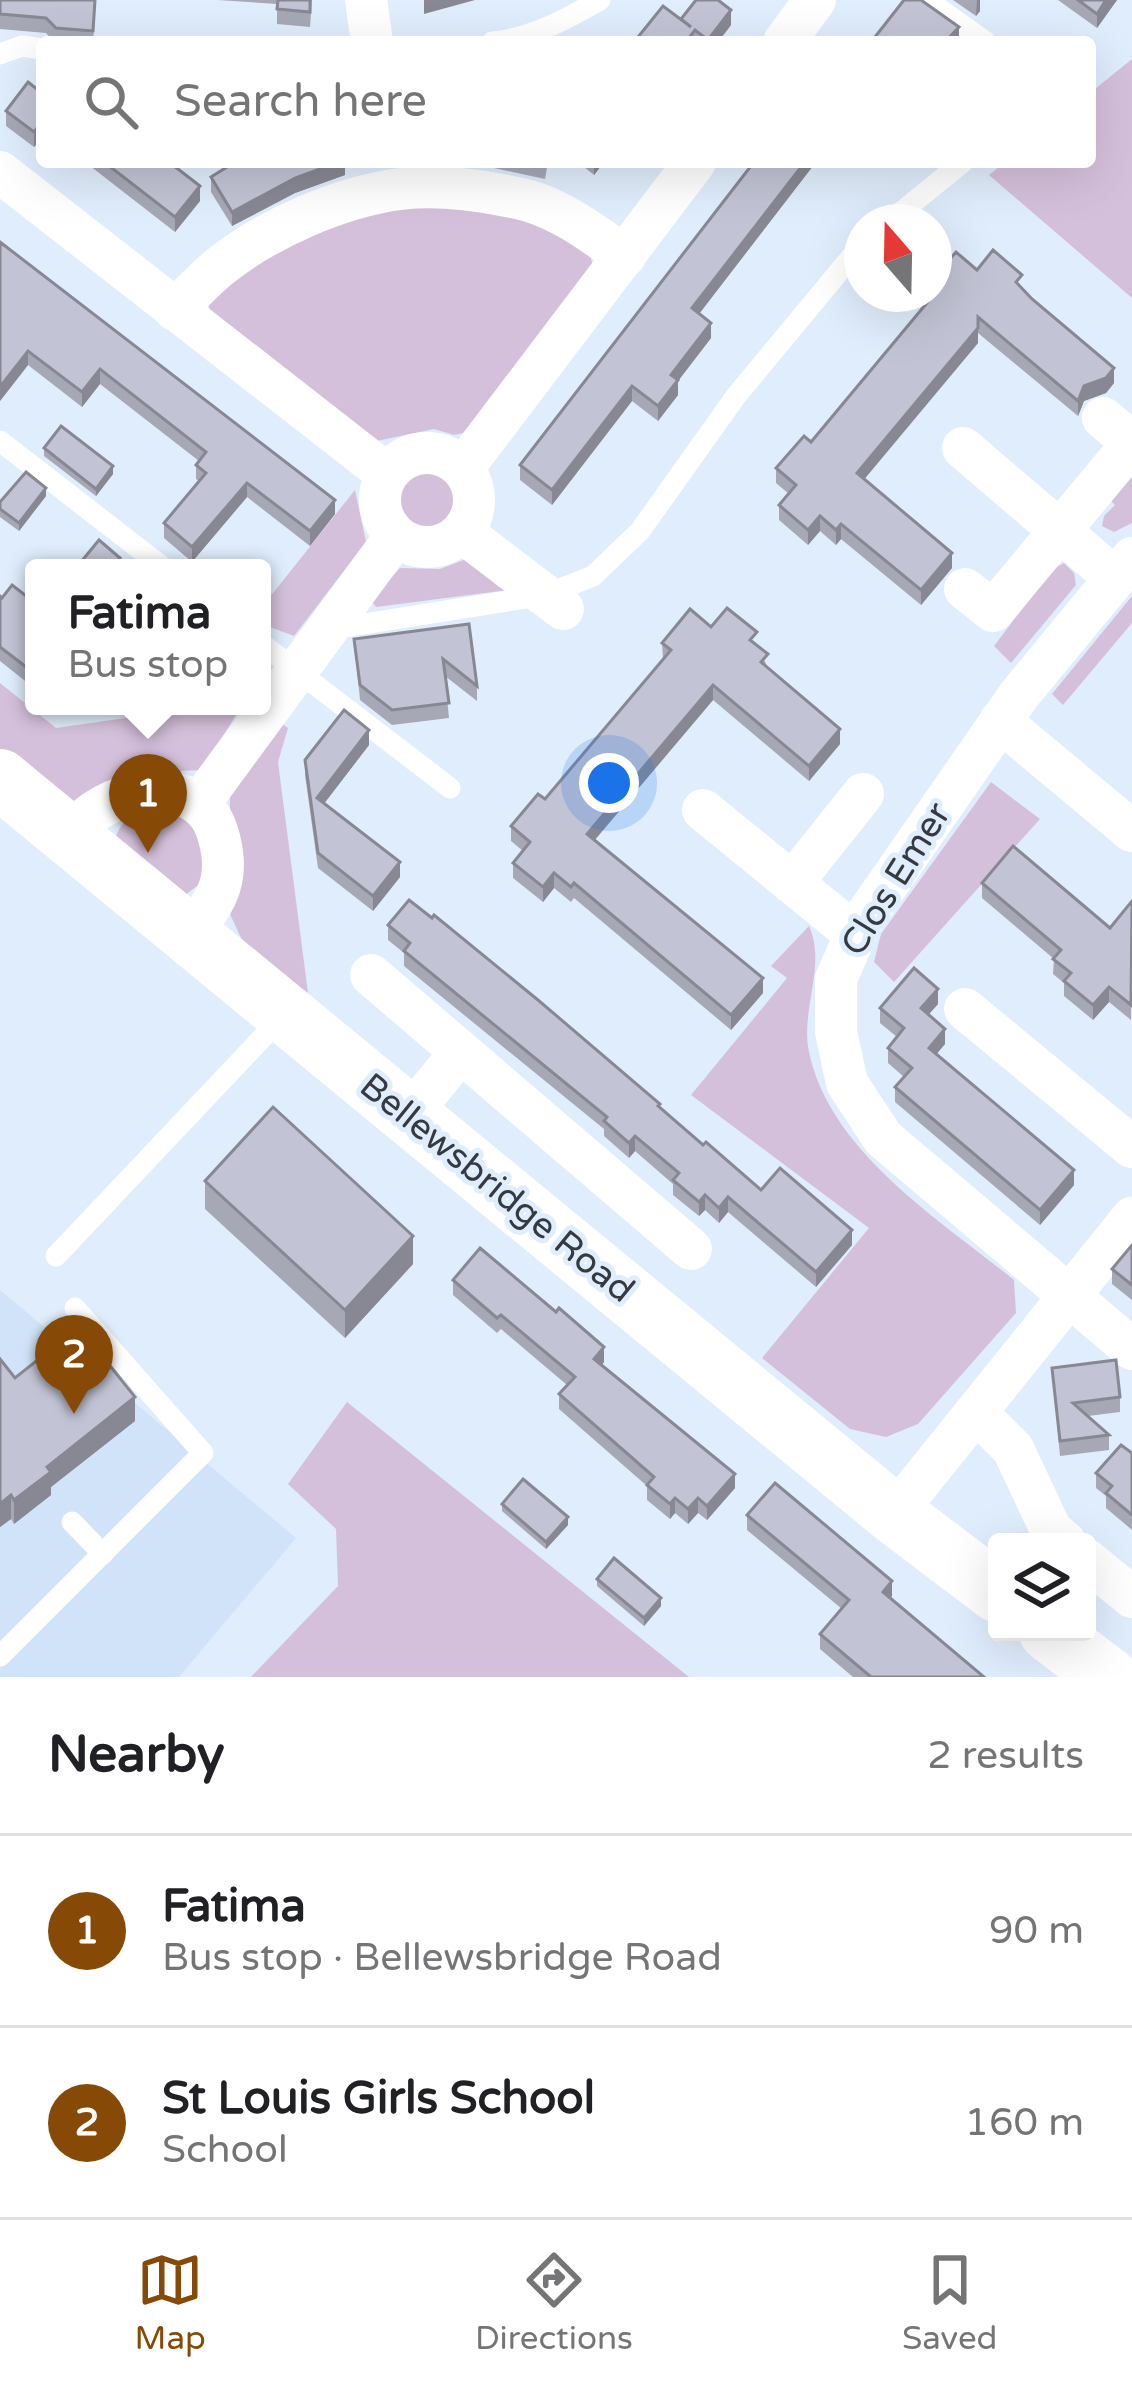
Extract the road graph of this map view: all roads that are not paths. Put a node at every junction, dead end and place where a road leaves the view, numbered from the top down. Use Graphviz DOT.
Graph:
graph roads {
  1 [pos="366,0"];
  2 [pos="600,0"];
  3 [pos="815,0"];
  4 [pos="927,0"];
  5 [pos="371,36"];
  6 [pos="522,36"];
  7 [pos="788,36"];
  8 [pos="978,36"];
  9 [pos="36,48"];
  10 [pos="0,54"];
  11 [pos="691,168"];
  12 [pos="956,168"];
  13 [pos="0,172"];
  14 [pos="390,177"];
  15 [pos="912,204"];
  16 [pos="625,256"];
  17 [pos="844,266"];
  18 [pos="176,310"];
  19 [pos="1122,435"];
  20 [pos="0,441"];
  21 [pos="963,448"];
  22 [pos="463,469"];
  23 [pos="387,474"];
  24 [pos="1061,530"];
  25 [pos="462,532"];
  26 [pos="396,536"];
  27 [pos="152,559"];
  28 [pos="1124,568"];
  29 [pos="965,590"];
  30 [pos="554,602"];
  31 [pos="327,630"];
  32 [pos="271,651"];
  33 [pos="297,671"];
  34 [pos="271,706"];
  35 [pos="265,715"];
  36 [pos="1000,721"];
  37 [pos="0,779"];
  38 [pos="450,788"];
  39 [pos="863,794"];
  40 [pos="199,804"];
  41 [pos="703,810"];
  42 [pos="1132,831"];
  43 [pos="68,834"];
  44 [pos="792,883"];
  45 [pos="855,934"];
  46 [pos="190,935"];
  47 [pos="371,975"];
  48 [pos="964,1009"];
  49 [pos="285,1014"];
  50 [pos="461,1052"];
  51 [pos="409,1115"];
  52 [pos="1132,1147"];
  53 [pos="1132,1218"];
  54 [pos="691,1249"];
  55 [pos="56,1256"];
  56 [pos="1070,1298"];
  57 [pos="75,1309"];
  58 [pos="1132,1349"];
  59 [pos="976,1412"];
  60 [pos="894,1514"];
  61 [pos="72,1522"];
  62 [pos="1054,1533"];
  63 [pos="103,1554"];
  64 [pos="1096,1568"];
  65 [pos="988,1585"];
  66 [pos="1132,1598"];
  67 [pos="1061,1641"];
  68 [pos="0,1656"];
  69 [pos="1108,1677"];
  1 -- 5 [label="street"];
  2 -- 6 [label="lane"];
  3 -- 7 [label="street"];
  4 -- 8 [label="lane"];
  9 -- 10 [label="lane"];
  11 -- 16 [label="street"];
  12 -- 15 [label="lane"];
  13 -- 18 [label="street"];
  14 -- 16 [label="street"];
  14 -- 18 [label="street"];
  16 -- 22 [label="street"];
  17 -- 30 [label="lane"];
  18 -- 23 [label="street"];
  19 -- 24 [label="street"];
  20 -- 27 [label="lane"];
  21 -- 24 [label="street"];
  22 -- 23 [label="street"];
  22 -- 25 [label="street"];
  23 -- 26 [label="street"];
  24 -- 28 [label="street"];
  24 -- 29 [label="street"];
  25 -- 26 [label="street"];
  25 -- 30 [label="street"];
  26 -- 31 [label="street"];
  28 -- 36 [label="street, Clos Emer"];
  30 -- 31 [label="lane"];
  31 -- 33 [label="street"];
  32 -- 33 [label="lane"];
  33 -- 34 [label="street"];
  33 -- 38 [label="lane"];
  35 -- 40 [label="street"];
  36 -- 42 [label="street"];
  36 -- 45 [label="street, Clos Emer"];
  37 -- 43 [label="street, Bellewsbridge Road"];
  39 -- 44 [label="street"];
  40 -- 43 [label="street"];
  40 -- 46 [label="street"];
  41 -- 44 [label="street"];
  43 -- 46 [label="street, Bellewsbridge Road"];
  44 -- 45 [label="street"];
  45 -- 56 [label="street, Clos Emer"];
  46 -- 49 [label="street, Bellewsbridge Road"];
  47 -- 50 [label="street"];
  48 -- 52 [label="street"];
  49 -- 51 [label="street, Bellewsbridge Road"];
  49 -- 55 [label="lane"];
  50 -- 51 [label="street"];
  50 -- 54 [label="street"];
  51 -- 60 [label="street, Bellewsbridge Road"];
  53 -- 56 [label="street"];
  56 -- 58 [label="street, Clos Emer"];
  56 -- 59 [label="street"];
  57 -- 63 [label="lane"];
  59 -- 60 [label="street"];
  59 -- 62 [label="street"];
  60 -- 65 [label="street, Bellewsbridge Road"];
  61 -- 63 [label="lane"];
  63 -- 68 [label="lane"];
  64 -- 66 [label="street"];
  67 -- 69 [label="street"];
}
